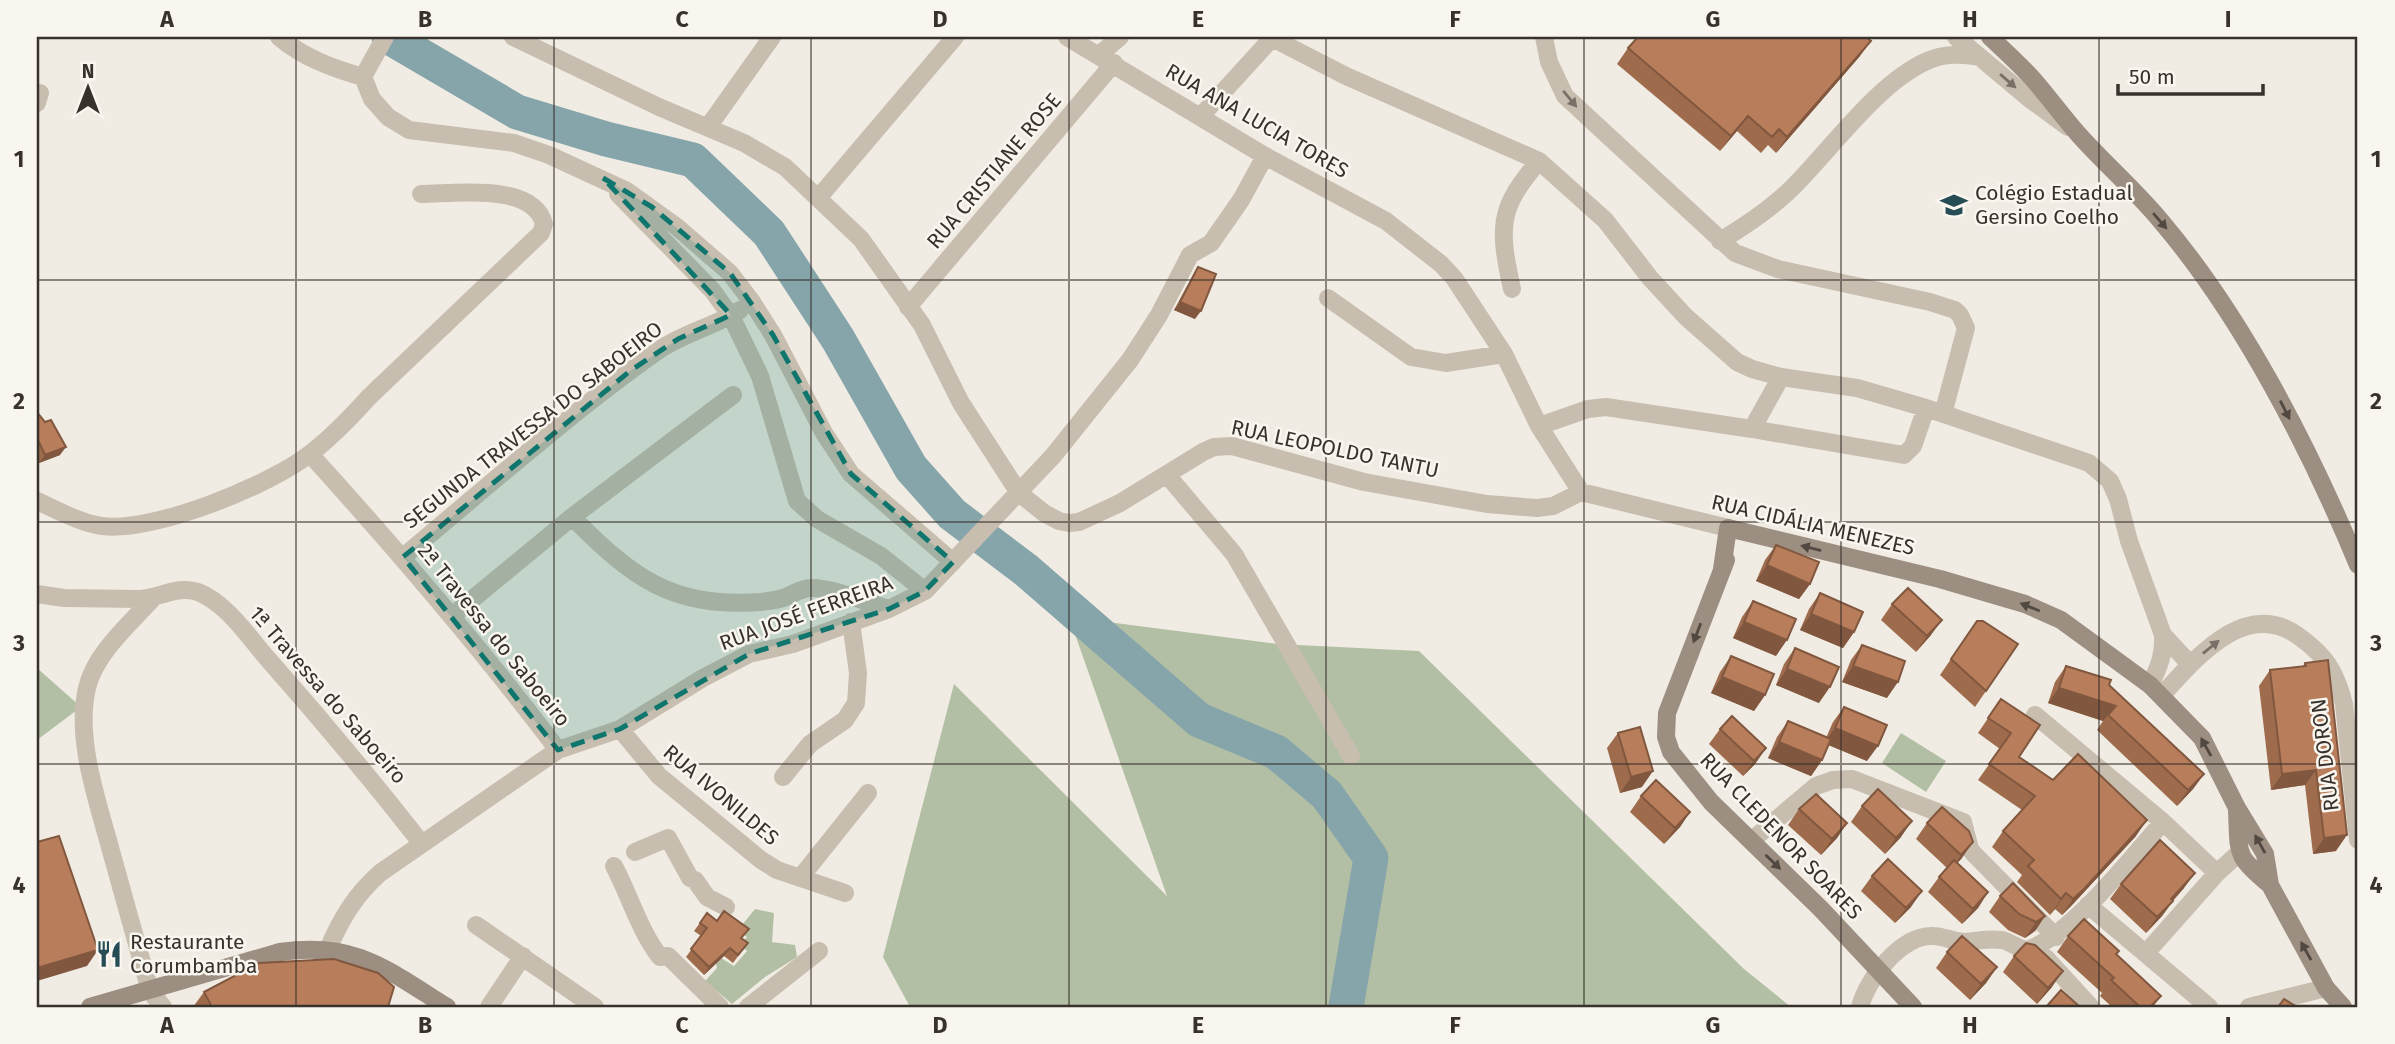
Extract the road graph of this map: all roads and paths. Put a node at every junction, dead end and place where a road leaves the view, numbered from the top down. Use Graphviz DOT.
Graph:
graph roads {
  1 [pos="279,37"];
  2 [pos="385,37"];
  3 [pos="513,37"];
  4 [pos="772,37"];
  5 [pos="955,37"];
  6 [pos="1067,37"];
  7 [pos="1120,37"];
  8 [pos="1272,37"];
  9 [pos="1544,37"];
  10 [pos="1956,37"];
  11 [pos="1990,37"];
  12 [pos="1980,57"];
  13 [pos="1106,59"];
  14 [pos="363,77"];
  15 [pos="1201,117"];
  16 [pos="708,127"];
  17 [pos="2079,135"];
  18 [pos="1265,156"];
  19 [pos="1539,161"];
  20 [pos="603,178"];
  21 [pos="421,194"];
  22 [pos="819,197"];
  23 [pos="1720,241"];
  24 [pos="1512,289"];
  25 [pos="1328,298"];
  26 [pos="752,302"];
  27 [pos="908,307"];
  28 [pos="731,316"];
  29 [pos="1504,354"];
  30 [pos="1781,377"];
  31 [pos="733,395"];
  32 [pos="1935,411"];
  33 [pos="1539,426"];
  34 [pos="1752,429"];
  35 [pos="310,454"];
  36 [pos="1167,475"];
  37 [pos="1581,492"];
  38 [pos="1019,493"];
  39 [pos="37,501"];
  40 [pos="572,517"];
  41 [pos="1735,530"];
  42 [pos="403,557"];
  43 [pos="953,562"];
  44 [pos="2358,565"];
  45 [pos="925,591"];
  46 [pos="37,594"];
  47 [pos="153,598"];
  48 [pos="889,609"];
  49 [pos="452,615"];
  50 [pos="851,622"];
  51 [pos="2163,635"];
  52 [pos="2190,664"];
  53 [pos="2156,690"];
  54 [pos="2035,715"];
  55 [pos="620,729"];
  56 [pos="558,750"];
  57 [pos="1350,756"];
  58 [pos="783,777"];
  59 [pos="868,793"];
  60 [pos="2237,807"];
  61 [pos="2163,822"];
  62 [pos="2358,840"];
  63 [pos="1751,841"];
  64 [pos="422,844"];
  65 [pos="635,852"];
  66 [pos="2239,853"];
  67 [pos="614,866"];
  68 [pos="2217,873"];
  69 [pos="800,878"];
  70 [pos="2270,885"];
  71 [pos="845,892"];
  72 [pos="2088,905"];
  73 [pos="726,907"];
  74 [pos="476,925"];
  75 [pos="2056,937"];
  76 [pos="2035,947"];
  77 [pos="328,949"];
  78 [pos="819,951"];
  79 [pos="2146,953"];
  80 [pos="523,956"];
  81 [pos="1877,971"];
  82 [pos="2326,988"];
  83 [pos="150,991"];
  84 [pos="2200,1005"];
  85 [pos="90,1007"];
  86 [pos="163,1007"];
  87 [pos="447,1007"];
  88 [pos="489,1007"];
  89 [pos="595,1007"];
  90 [pos="720,1007"];
  91 [pos="748,1007"];
  92 [pos="1860,1007"];
  93 [pos="1913,1007"];
  94 [pos="2091,1007"];
  95 [pos="2249,1007"];
  96 [pos="2343,1007"];
  1 -- 14 [label="street"];
  2 -- 14 [label="street"];
  3 -- 16 [label="street"];
  4 -- 16 [label="street"];
  5 -- 22 [label="street"];
  6 -- 13 [label="street, RUA ANA LUCIA TORES"];
  7 -- 13 [label="street, RUA CRISTIANE ROSE"];
  8 -- 15 [label="street"];
  8 -- 19 [label="street"];
  9 -- 23 [label="street, one-way"];
  10 -- 12 [label="street"];
  11 -- 17 [label="street"];
  12 -- 17 [label="street, one-way"];
  12 -- 23 [label="street"];
  13 -- 15 [label="street, RUA ANA LUCIA TORES"];
  13 -- 27 [label="street, RUA CRISTIANE ROSE"];
  14 -- 20 [label="street"];
  15 -- 18 [label="street, RUA ANA LUCIA TORES"];
  16 -- 22 [label="street"];
  17 -- 44 [label="street, one-way"];
  18 -- 29 [label="street, RUA ANA LUCIA TORES"];
  18 -- 38 [label="street, RUA JOSÉ FERREIRA"];
  19 -- 24 [label="street"];
  19 -- 30 [label="street"];
  20 -- 26 [label="street"];
  20 -- 28 [label="street"];
  21 -- 35 [label="street"];
  22 -- 27 [label="street"];
  23 -- 32 [label="street"];
  25 -- 29 [label="street"];
  26 -- 28 [label="street, SEGUNDA TRAVESSA DO SABOEIRO"];
  26 -- 43 [label="street"];
  27 -- 38 [label="street"];
  28 -- 42 [label="street, SEGUNDA TRAVESSA DO SABOEIRO"];
  28 -- 45 [label="street"];
  29 -- 33 [label="street"];
  30 -- 32 [label="street"];
  30 -- 34 [label="street"];
  31 -- 40 [label="street"];
  32 -- 34 [label="street"];
  32 -- 51 [label="street"];
  33 -- 34 [label="street"];
  33 -- 37 [label="street"];
  35 -- 39 [label="street"];
  35 -- 42 [label="street, 2ª Travessa do Saboeiro"];
  36 -- 37 [label="street, RUA LEOPOLDO TANTU"];
  36 -- 38 [label="street, RUA LEOPOLDO TANTU"];
  36 -- 57 [label="street"];
  37 -- 41 [label="street, RUA CIDÁLIA MENEZES"];
  38 -- 43 [label="street, RUA JOSÉ FERREIRA"];
  40 -- 48 [label="street"];
  40 -- 49 [label="street"];
  53 -- 41 [label="street, RUA CIDÁLIA MENEZES, one-way"];
  41 -- 63 [label="street, RUA CLEDENOR SOARES, one-way"];
  42 -- 49 [label="street, 2ª Travessa do Saboeiro"];
  43 -- 45 [label="street, RUA JOSÉ FERREIRA"];
  45 -- 48 [label="street, RUA JOSÉ FERREIRA"];
  46 -- 47 [label="street"];
  47 -- 64 [label="street, 1ª Travessa do Saboeiro"];
  47 -- 83 [label="street"];
  48 -- 50 [label="street, RUA JOSÉ FERREIRA"];
  49 -- 56 [label="street, 2ª Travessa do Saboeiro"];
  50 -- 55 [label="street, RUA JOSÉ FERREIRA"];
  50 -- 58 [label="street"];
  51 -- 52 [label="street"];
  51 -- 53 [label="street"];
  52 -- 53 [label="street, RUA DORON"];
  52 -- 62 [label="street, RUA DORON, one-way"];
  60 -- 53 [label="street, RUA CIDÁLIA MENEZES, one-way"];
  54 -- 61 [label="street"];
  55 -- 56 [label="street, RUA JOSÉ FERREIRA"];
  55 -- 69 [label="street, RUA IVONILDES"];
  56 -- 64 [label="street, RUA JOSÉ FERREIRA"];
  59 -- 69 [label="street"];
  60 -- 66 [label="street, RUA CIDÁLIA MENEZES"];
  70 -- 60 [label="street, RUA CIDÁLIA MENEZES, one-way"];
  61 -- 68 [label="street"];
  61 -- 72 [label="street"];
  63 -- 75 [label="street"];
  63 -- 81 [label="street, RUA CLEDENOR SOARES, one-way"];
  64 -- 77 [label="street, RUA JOSÉ FERREIRA"];
  65 -- 73 [label="street"];
  66 -- 68 [label="street"];
  66 -- 70 [label="street, RUA CIDÁLIA MENEZES"];
  67 -- 90 [label="street"];
  68 -- 79 [label="street"];
  69 -- 71 [label="street, RUA IVONILDES"];
  82 -- 70 [label="street, RUA CIDÁLIA MENEZES, one-way"];
  72 -- 75 [label="street"];
  72 -- 79 [label="street"];
  74 -- 80 [label="street"];
  75 -- 76 [label="street"];
  76 -- 81 [label="street"];
  76 -- 94 [label="street"];
  77 -- 83 [label="street"];
  77 -- 87 [label="street"];
  78 -- 91 [label="street"];
  79 -- 84 [label="street"];
  80 -- 88 [label="street"];
  80 -- 89 [label="street"];
  81 -- 92 [label="street"];
  81 -- 93 [label="street, RUA CLEDENOR SOARES"];
  82 -- 95 [label="street"];
  82 -- 96 [label="street, RUA CIDÁLIA MENEZES"];
  83 -- 85 [label="street"];
  83 -- 86 [label="street"];
}
